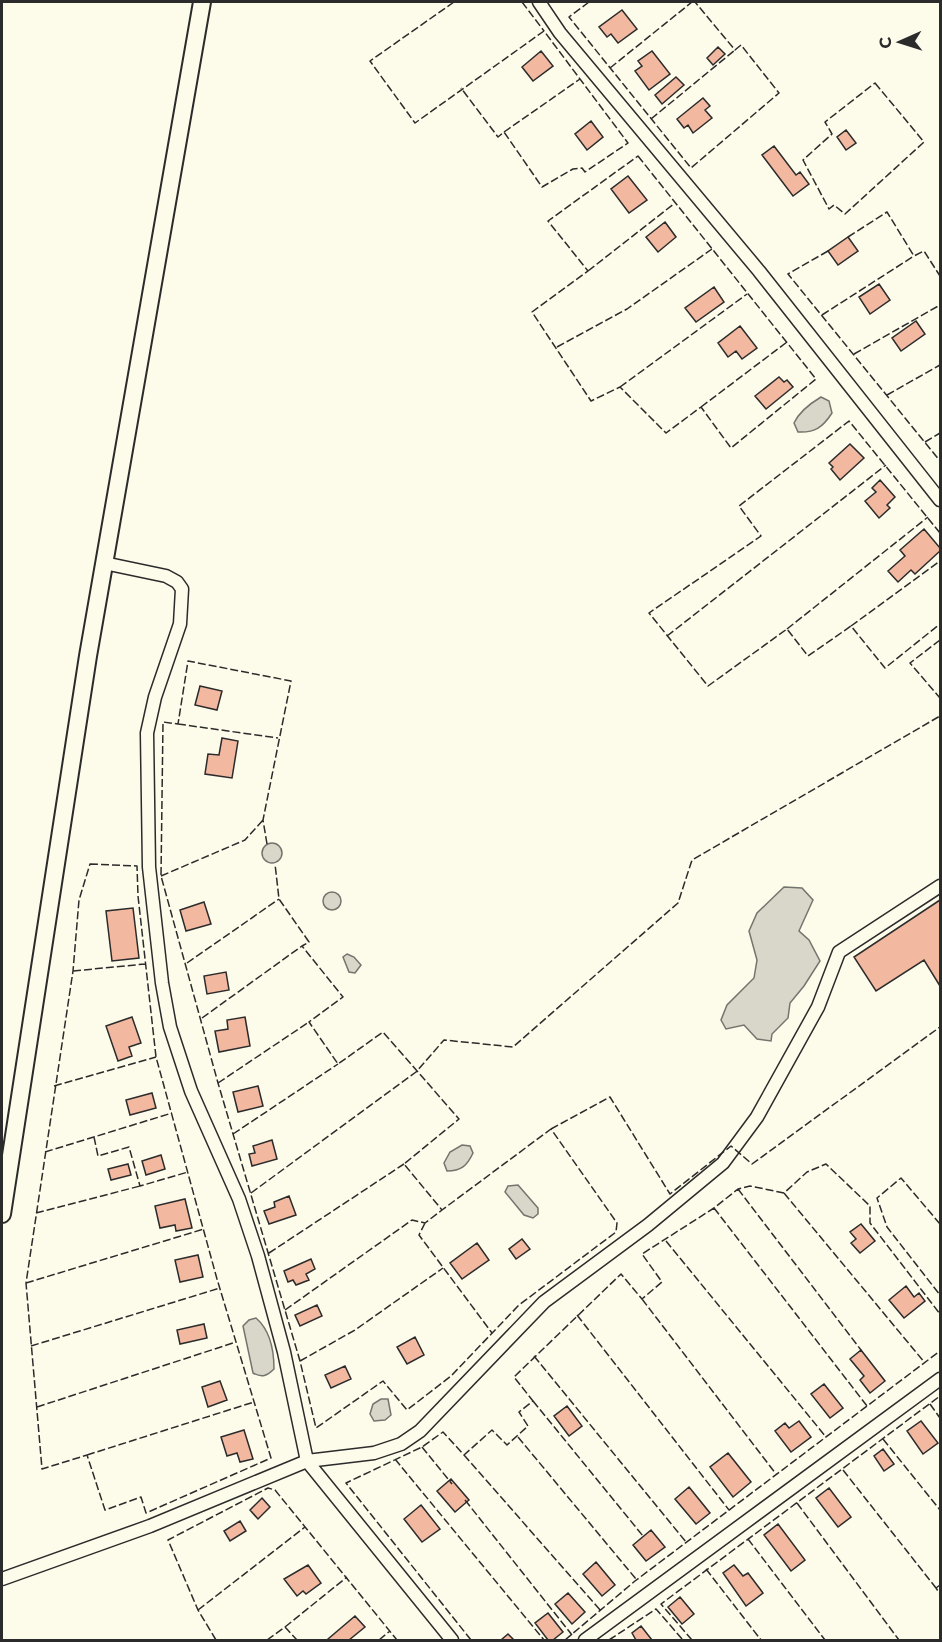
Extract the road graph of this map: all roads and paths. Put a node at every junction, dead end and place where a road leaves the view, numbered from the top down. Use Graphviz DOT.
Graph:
graph roads {
  1 [pos="202,2"];
  2 [pos="539,2"];
  3 [pos="940,500"];
  4 [pos="104,563"];
  5 [pos="940,886"];
  6 [pos="2,1214"];
  7 [pos="940,1379"];
  8 [pos="307,1461"];
  9 [pos="2,1579"];
  10 [pos="452,1641"];
  11 [pos="585,1641"];
  1 -- 4 [label="main road"];
  2 -- 3 [label="street"];
  4 -- 6 [label="main road"];
  4 -- 8 [label="street"];
  5 -- 8 [label="street"];
  7 -- 11 [label="street"];
  8 -- 9 [label="street"];
  8 -- 10 [label="street"];
}
